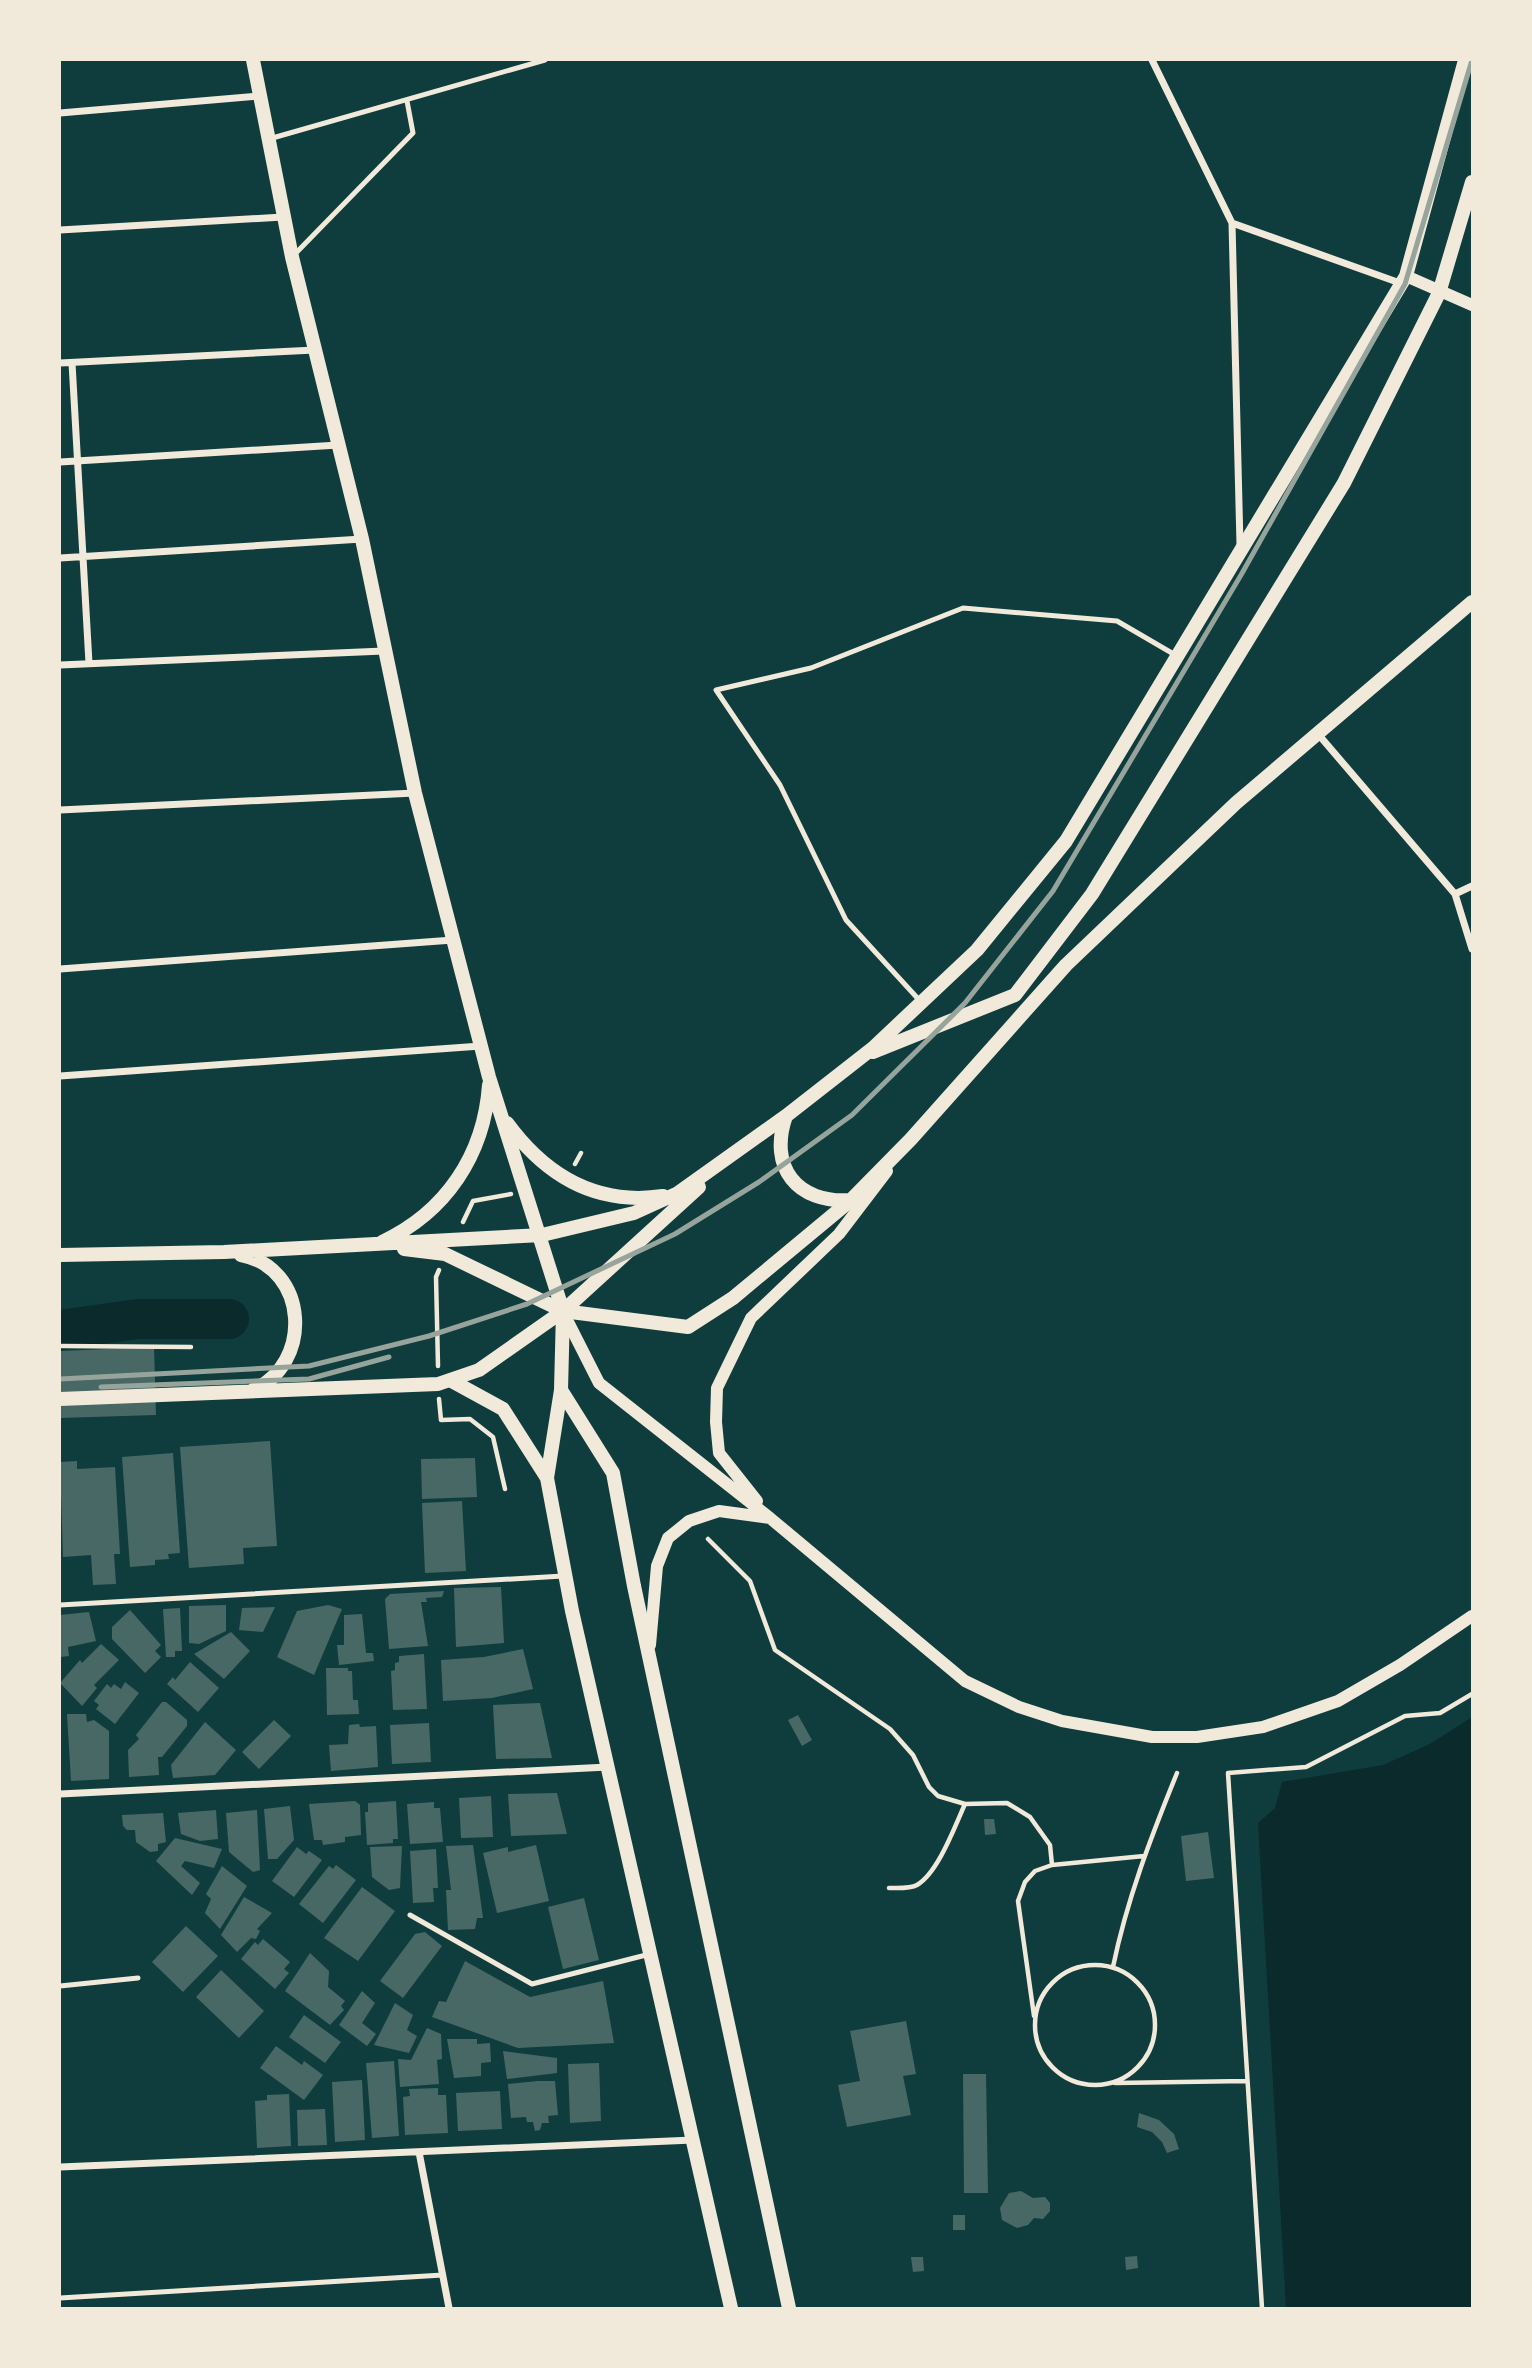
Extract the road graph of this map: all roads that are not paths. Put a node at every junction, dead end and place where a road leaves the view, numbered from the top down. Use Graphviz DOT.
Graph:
graph roads {
  1 [pos="253,60"];
  2 [pos="545,60"];
  3 [pos="1152,60"];
  4 [pos="1465,60"];
  5 [pos="260,96"];
  6 [pos="407,101"];
  7 [pos="60,113"];
  8 [pos="269,139"];
  9 [pos="1472,182"];
  10 [pos="283,217"];
  11 [pos="1232,223"];
  12 [pos="60,230"];
  13 [pos="292,257"];
  14 [pos="1403,279"];
  15 [pos="1439,293"];
  16 [pos="1472,305"];
  17 [pos="315,350"];
  18 [pos="60,363"];
  19 [pos="72,363"];
  20 [pos="338,445"];
  21 [pos="77,461"];
  22 [pos="60,462"];
  23 [pos="362,539"];
  24 [pos="1241,551"];
  25 [pos="83,557"];
  26 [pos="60,558"];
  27 [pos="1472,602"];
  28 [pos="384,651"];
  29 [pos="1177,656"];
  30 [pos="89,663"];
  31 [pos="60,664"];
  32 [pos="1318,734"];
  33 [pos="415,793"];
  34 [pos="60,810"];
  35 [pos="1472,886"];
  36 [pos="1455,894"];
  37 [pos="454,940"];
  38 [pos="1472,949"];
  39 [pos="60,969"];
  40 [pos="922,1002"];
  41 [pos="482,1046"];
  42 [pos="862,1057"];
  43 [pos="60,1076"];
  44 [pos="489,1077"];
  45 [pos="501,1114"];
  46 [pos="786,1116"];
  47 [pos="911,1139"];
  48 [pos="747,1144"];
  49 [pos="678,1193"];
  50 [pos="851,1200"];
  51 [pos="542,1235"];
  52 [pos="375,1245"];
  53 [pos="224,1252"];
  54 [pos="60,1255"];
  55 [pos="563,1311"];
  56 [pos="450,1380"];
  57 [pos="561,1390"];
  58 [pos="248,1392"];
  59 [pos="60,1399"];
  60 [pos="547,1478"];
  61 [pos="770,1518"];
  62 [pos="566,1576"];
  63 [pos="60,1605"];
  64 [pos="1472,1616"];
  65 [pos="649,1656"];
  66 [pos="608,1767"];
  67 [pos="60,1794"];
  68 [pos="410,1915"];
  69 [pos="650,1954"];
  70 [pos="138,1979"];
  71 [pos="60,1986"];
  72 [pos="693,2140"];
  73 [pos="419,2152"];
  74 [pos="60,2167"];
  75 [pos="443,2275"];
  76 [pos="60,2298"];
  77 [pos="449,2308"];
  78 [pos="731,2308"];
  79 [pos="789,2308"];
  1 -- 5 [label="main road"];
  2 -- 6 [label="lane"];
  3 -- 11 [label="street"];
  4 -- 14 [label="main road"];
  5 -- 7 [label="street"];
  5 -- 8 [label="main road"];
  6 -- 8 [label="lane"];
  6 -- 13 [label="lane"];
  8 -- 10 [label="main road"];
  9 -- 15 [label="main road"];
  10 -- 12 [label="street"];
  10 -- 13 [label="main road"];
  11 -- 14 [label="street"];
  11 -- 24 [label="street"];
  13 -- 17 [label="main road"];
  14 -- 15 [label="street"];
  14 -- 24 [label="main road"];
  15 -- 16 [label="street"];
  15 -- 42 [label="main road"];
  17 -- 19 [label="street"];
  17 -- 20 [label="main road"];
  18 -- 19 [label="street"];
  19 -- 21 [label="street"];
  20 -- 21 [label="street"];
  20 -- 23 [label="main road"];
  21 -- 22 [label="street"];
  21 -- 25 [label="street"];
  23 -- 25 [label="street"];
  23 -- 28 [label="main road"];
  24 -- 29 [label="main road"];
  25 -- 26 [label="street"];
  25 -- 30 [label="street"];
  27 -- 32 [label="main road"];
  28 -- 30 [label="street"];
  28 -- 33 [label="main road"];
  29 -- 40 [label="main road"];
  29 -- 40 [label="lane"];
  30 -- 31 [label="street"];
  32 -- 36 [label="street"];
  32 -- 47 [label="main road"];
  33 -- 34 [label="street"];
  33 -- 37 [label="main road"];
  35 -- 36 [label="street"];
  36 -- 38 [label="street"];
  37 -- 39 [label="street"];
  37 -- 41 [label="main road"];
  40 -- 42 [label="main road"];
  41 -- 43 [label="street"];
  41 -- 44 [label="main road"];
  42 -- 46 [label="main road"];
  44 -- 45 [label="main road"];
  44 -- 52 [label="main road"];
  45 -- 49 [label="main road"];
  45 -- 51 [label="main road"];
  46 -- 48 [label="main road"];
  46 -- 50 [label="main road"];
  47 -- 50 [label="main road"];
  47 -- 61 [label="street"];
  48 -- 49 [label="main road"];
  48 -- 55 [label="main road"];
  49 -- 51 [label="main road"];
  50 -- 55 [label="main road"];
  51 -- 52 [label="main road"];
  51 -- 55 [label="main road"];
  52 -- 53 [label="main road"];
  52 -- 55 [label="main road"];
  53 -- 54 [label="main road"];
  53 -- 58 [label="main road"];
  55 -- 56 [label="main road"];
  55 -- 57 [label="main road"];
  55 -- 61 [label="street"];
  56 -- 58 [label="main road"];
  56 -- 60 [label="main road"];
  57 -- 60 [label="main road"];
  57 -- 65 [label="main road"];
  58 -- 59 [label="main road"];
  60 -- 62 [label="main road"];
  61 -- 64 [label="street"];
  61 -- 65 [label="street"];
  62 -- 63 [label="lane"];
  62 -- 66 [label="main road"];
  65 -- 79 [label="main road"];
  66 -- 67 [label="street"];
  66 -- 69 [label="main road"];
  68 -- 69 [label="lane"];
  69 -- 72 [label="main road"];
  70 -- 71 [label="lane"];
  72 -- 73 [label="street"];
  72 -- 78 [label="main road"];
  73 -- 74 [label="street"];
  73 -- 75 [label="street"];
  75 -- 76 [label="lane"];
  75 -- 77 [label="street"];
}
